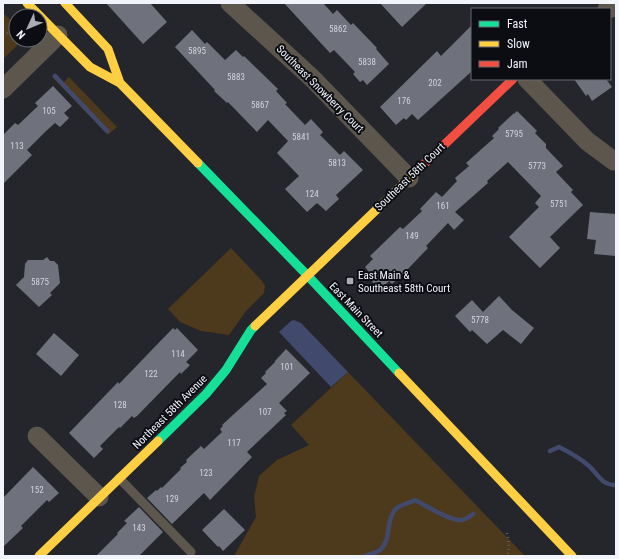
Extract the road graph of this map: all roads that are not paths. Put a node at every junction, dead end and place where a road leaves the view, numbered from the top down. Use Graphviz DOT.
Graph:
graph roads {
  1 [pos="27,3"];
  2 [pos="65,3"];
  3 [pos="230,3"];
  4 [pos="58,35"];
  5 [pos="512,80"];
  6 [pos="528,80"];
  7 [pos="120,83"];
  8 [pos="3,89"];
  9 [pos="614,161"];
  10 [pos="409,178"];
  11 [pos="308,276"];
  12 [pos="38,436"];
  13 [pos="119,478"];
  14 [pos="99,498"];
  15 [pos="191,552"];
  16 [pos="39,556"];
  17 [pos="572,556"];
  1 -- 4 [label="main road, East Main Street"];
  2 -- 7 [label="main road, East Main Street"];
  3 -- 10 [label="street, Southeast Snowberry Court"];
  4 -- 7 [label="main road, East Main Street"];
  4 -- 8 [label="street"];
  5 -- 10 [label="main road, Southeast 58th Court"];
  6 -- 9 [label="street"];
  7 -- 11 [label="main road, East Main Street"];
  10 -- 11 [label="main road, Southeast 58th Court"];
  11 -- 13 [label="main road, Northeast 58th Avenue"];
  11 -- 17 [label="main road, East Main Street"];
  12 -- 14 [label="street"];
  13 -- 14 [label="main road, Northeast 58th Avenue"];
  13 -- 15 [label="lane"];
  14 -- 16 [label="main road, Northeast 58th Avenue"];
}
